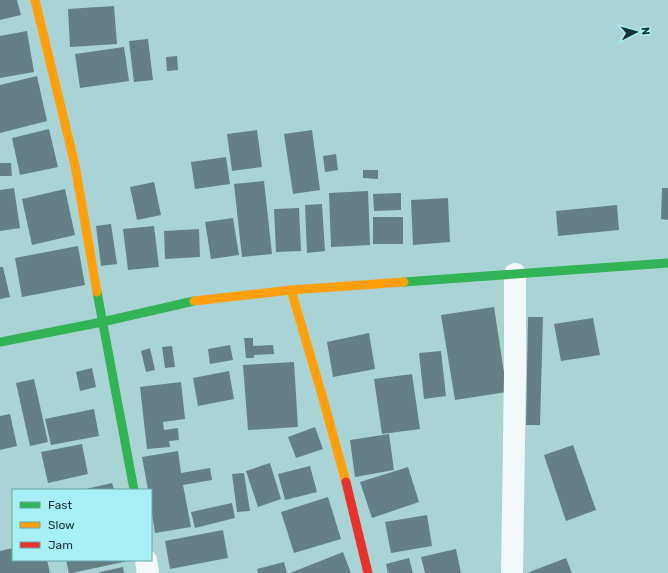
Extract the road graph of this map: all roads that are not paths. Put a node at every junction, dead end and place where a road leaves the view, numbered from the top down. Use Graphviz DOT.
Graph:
graph roads {
  1 [pos="35,0"];
  2 [pos="668,263"];
  3 [pos="515,274"];
  4 [pos="291,290"];
  5 [pos="102,322"];
  6 [pos="0,342"];
  7 [pos="134,489"];
  8 [pos="146,561"];
  9 [pos="148,573"];
  10 [pos="368,573"];
  11 [pos="512,573"];
  1 -- 5 [label="street"];
  2 -- 3 [label="street"];
  3 -- 4 [label="street"];
  3 -- 11 [label="street"];
  4 -- 5 [label="street"];
  4 -- 10 [label="street"];
  5 -- 6 [label="street"];
  5 -- 7 [label="street"];
  8 -- 9 [label="street"];
}
